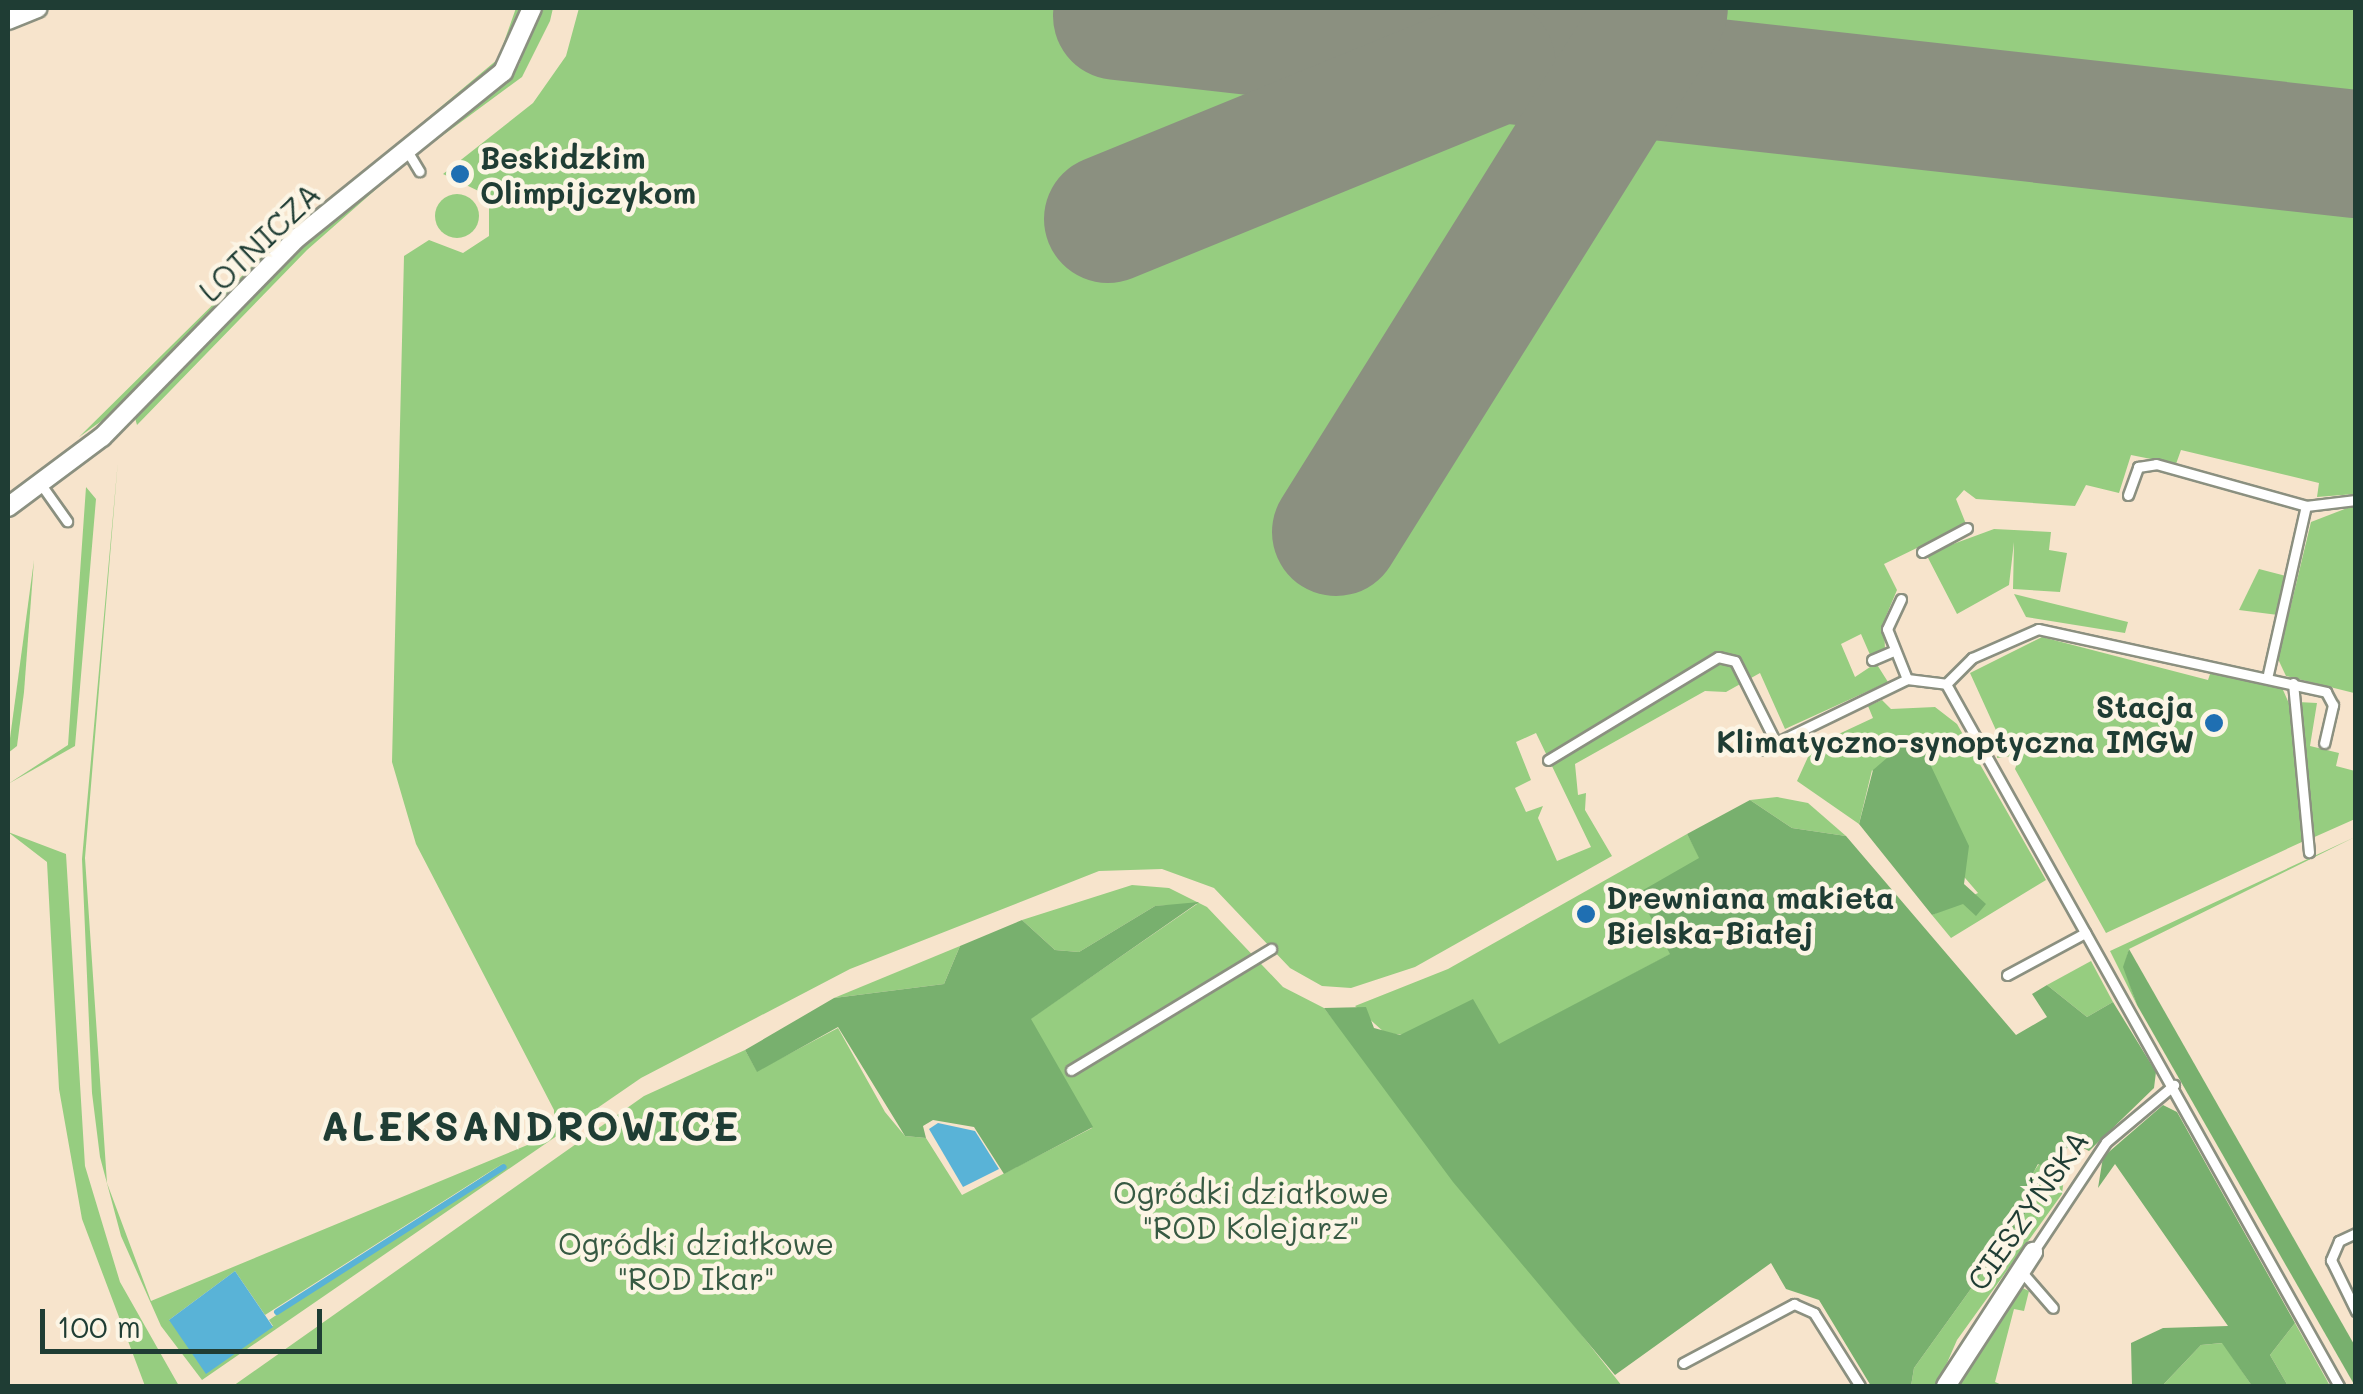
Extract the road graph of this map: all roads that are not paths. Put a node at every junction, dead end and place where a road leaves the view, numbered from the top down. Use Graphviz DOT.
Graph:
graph roads {
  1 [pos="38,8"];
  2 [pos="532,8"];
  3 [pos="8,20"];
  4 [pos="406,149"];
  5 [pos="420,171"];
  6 [pos="40,483"];
  7 [pos="2128,495"];
  8 [pos="2356,500"];
  9 [pos="2306,506"];
  10 [pos="8,507"];
  11 [pos="67,521"];
  12 [pos="1967,528"];
  13 [pos="1922,552"];
  14 [pos="1901,599"];
  15 [pos="1892,652"];
  16 [pos="1872,660"];
  17 [pos="2268,674"];
  18 [pos="1906,679"];
  19 [pos="2293,683"];
  20 [pos="1946,684"];
  21 [pos="1776,742"];
  22 [pos="2324,743"];
  23 [pos="1760,750"];
  24 [pos="1548,760"];
  25 [pos="2309,852"];
  26 [pos="2086,933"];
  27 [pos="1271,949"];
  28 [pos="2008,975"];
  29 [pos="1071,1070"];
  30 [pos="2174,1085"];
  31 [pos="2356,1233"];
  32 [pos="2033,1252"];
  33 [pos="2020,1270"];
  34 [pos="2053,1308"];
  35 [pos="2356,1310"];
  36 [pos="1683,1363"];
  37 [pos="1860,1386"];
  38 [pos="1946,1386"];
  39 [pos="2339,1386"];
  1 -- 3 [label="street"];
  2 -- 4 [label="street, LOTNICZA"];
  4 -- 5 [label="lane"];
  4 -- 6 [label="street, LOTNICZA"];
  6 -- 10 [label="street, LOTNICZA"];
  6 -- 11 [label="lane"];
  7 -- 9 [label="lane"];
  8 -- 9 [label="lane"];
  9 -- 17 [label="lane"];
  12 -- 13 [label="lane"];
  14 -- 15 [label="lane"];
  15 -- 16 [label="lane"];
  15 -- 18 [label="lane"];
  17 -- 19 [label="lane"];
  17 -- 20 [label="lane"];
  18 -- 20 [label="lane"];
  18 -- 21 [label="lane"];
  19 -- 22 [label="lane"];
  19 -- 25 [label="lane"];
  20 -- 26 [label="lane"];
  21 -- 23 [label="lane"];
  21 -- 24 [label="lane"];
  26 -- 28 [label="lane"];
  26 -- 30 [label="lane"];
  27 -- 29 [label="lane"];
  30 -- 32 [label="lane, CIESZYŃSKA"];
  30 -- 39 [label="lane"];
  31 -- 35 [label="lane"];
  32 -- 33 [label="street, CIESZYŃSKA"];
  33 -- 34 [label="lane"];
  33 -- 38 [label="street, CIESZYŃSKA"];
  36 -- 37 [label="lane"];
}
